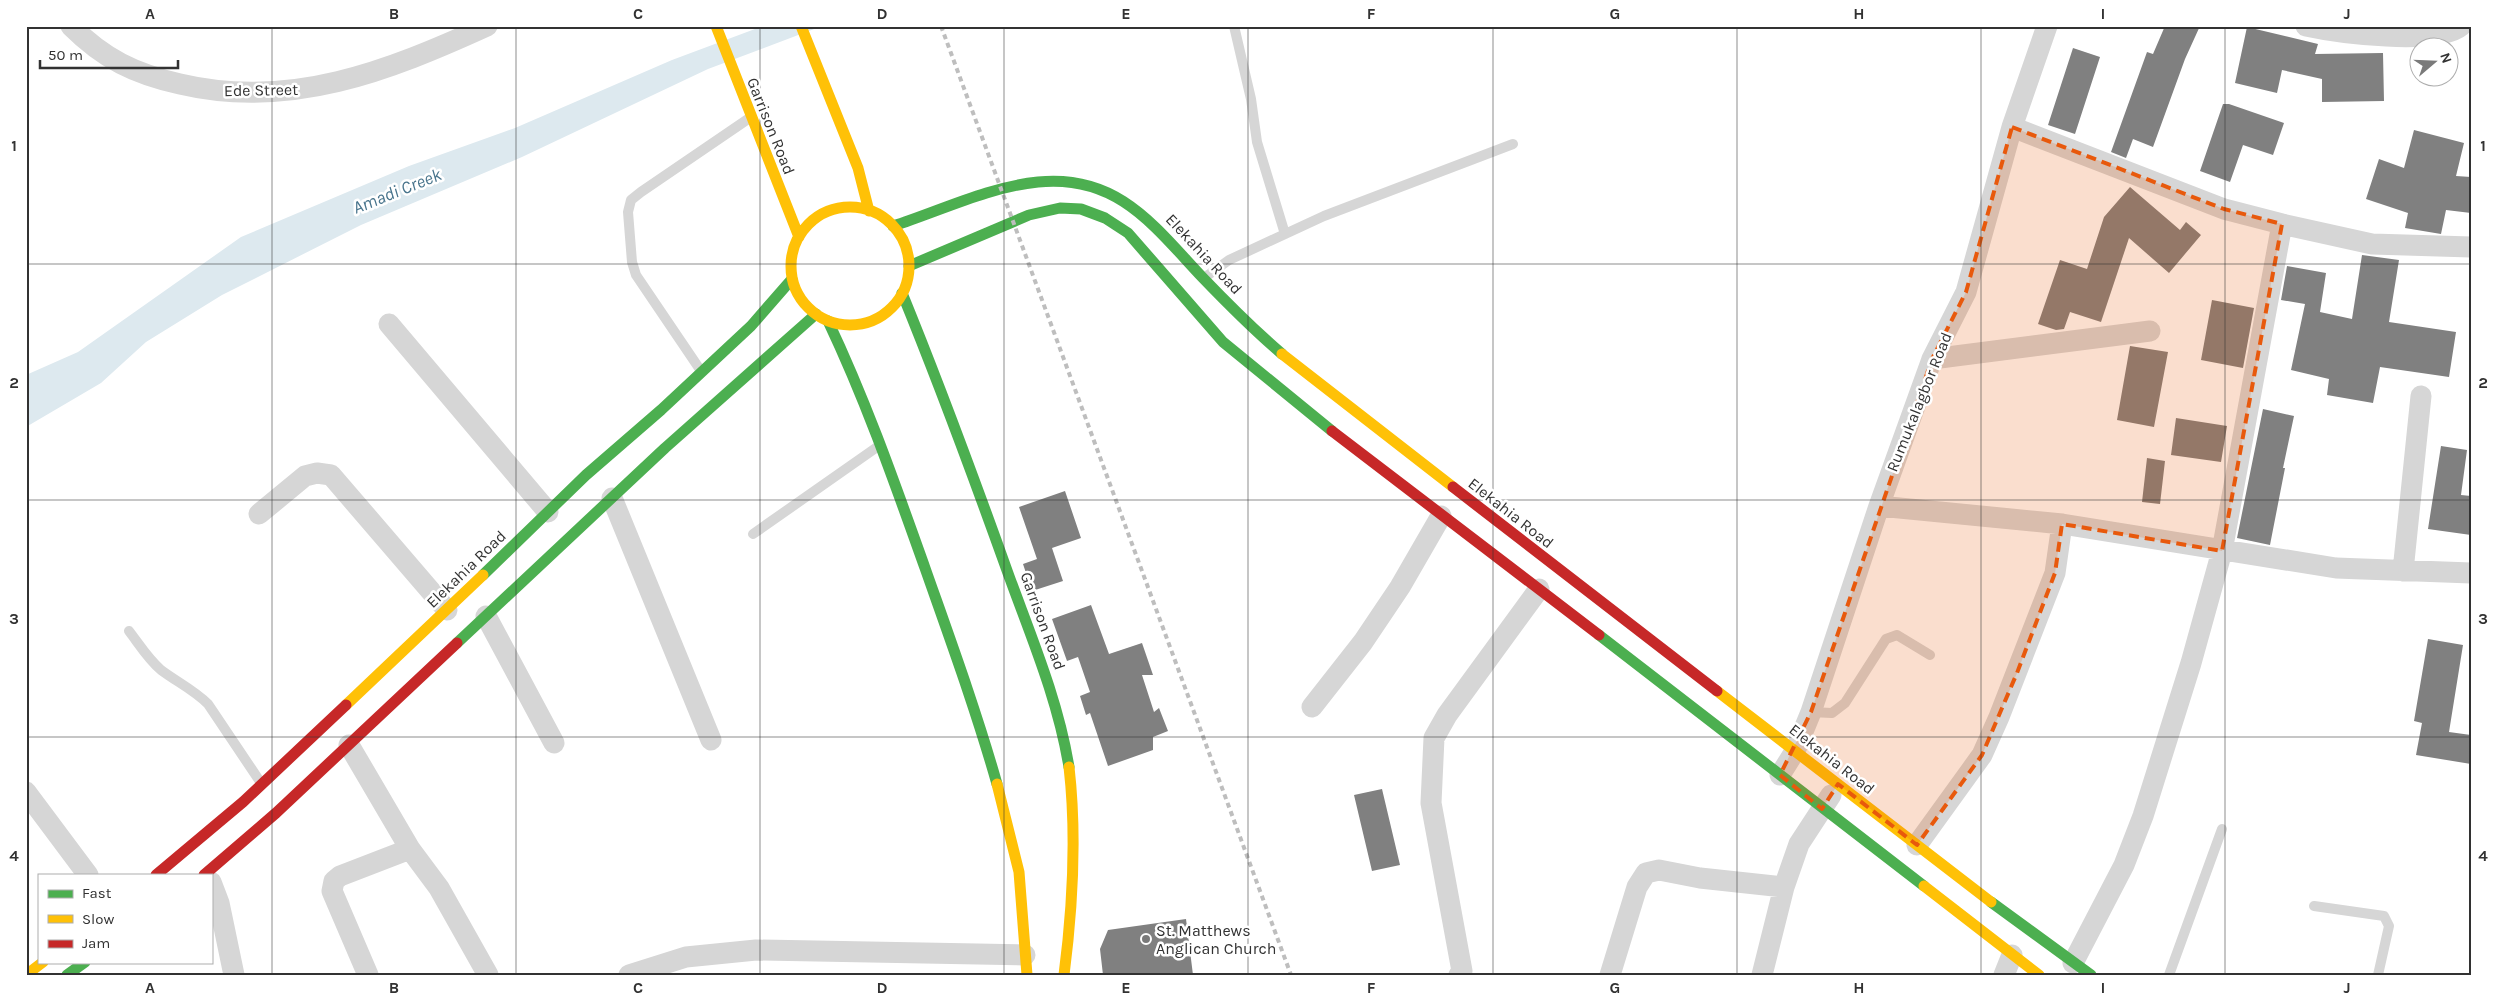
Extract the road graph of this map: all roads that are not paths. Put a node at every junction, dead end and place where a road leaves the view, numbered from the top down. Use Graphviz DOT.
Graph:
graph roads {
  1 [pos="71,26"];
  2 [pos="487,26"];
  3 [pos="716,26"];
  4 [pos="801,26"];
  5 [pos="1234,26"];
  6 [pos="2047,26"];
  7 [pos="2306,26"];
  8 [pos="2461,26"];
  9 [pos="751,117"];
  10 [pos="2012,127"];
  11 [pos="1513,144"];
  12 [pos="869,211"];
  13 [pos="2282,224"];
  14 [pos="893,226"];
  15 [pos="1285,234"];
  16 [pos="799,237"];
  17 [pos="2471,248"];
  18 [pos="909,266"];
  19 [pos="792,279"];
  20 [pos="1203,279"];
  21 [pos="902,293"];
  22 [pos="816,314"];
  23 [pos="828,321"];
  24 [pos="389,324"];
  25 [pos="2150,331"];
  26 [pos="1932,359"];
  27 [pos="701,372"];
  28 [pos="2421,396"];
  29 [pos="881,444"];
  30 [pos="612,498"];
  31 [pos="1878,506"];
  32 [pos="548,512"];
  33 [pos="259,514"];
  34 [pos="1441,516"];
  35 [pos="2062,524"];
  36 [pos="753,534"];
  37 [pos="2222,551"];
  38 [pos="2403,571"];
  39 [pos="2471,573"];
  40 [pos="1540,589"];
  41 [pos="447,610"];
  42 [pos="486,616"];
  43 [pos="129,631"];
  44 [pos="1930,655"];
  45 [pos="1312,707"];
  46 [pos="1811,712"];
  47 [pos="710,740"];
  48 [pos="554,744"];
  49 [pos="350,745"];
  50 [pos="1795,751"];
  51 [pos="1780,774"];
  52 [pos="262,784"];
  53 [pos="1838,784"];
  54 [pos="26,792"];
  55 [pos="1822,809"];
  56 [pos="2222,829"];
  57 [pos="1917,845"];
  58 [pos="410,849"];
  59 [pos="87,874"];
  60 [pos="157,874"];
  61 [pos="210,874"];
  62 [pos="1784,886"];
  63 [pos="212,887"];
  64 [pos="2314,906"];
  65 [pos="2012,955"];
  66 [pos="2073,963"];
  67 [pos="40,964"];
  68 [pos="81,964"];
  69 [pos="1026,965"];
  70 [pos="26,975"];
  71 [pos="67,975"];
  72 [pos="234,975"];
  73 [pos="368,975"];
  74 [pos="488,975"];
  75 [pos="629,975"];
  76 [pos="1064,975"];
  77 [pos="1459,975"];
  78 [pos="1610,975"];
  79 [pos="1762,975"];
  80 [pos="2004,975"];
  81 [pos="2039,975"];
  82 [pos="2091,975"];
  83 [pos="2169,975"];
  84 [pos="2378,975"];
  1 -- 2 [label="street, Ede Street"];
  3 -- 9 [label="main road, Garrison Road"];
  4 -- 12 [label="main road"];
  5 -- 15 [label="lane"];
  6 -- 10 [label="street, Rumukalagbor Road"];
  7 -- 8 [label="street"];
  9 -- 16 [label="main road, Garrison Road"];
  9 -- 27 [label="lane"];
  10 -- 13 [label="street"];
  10 -- 26 [label="street, Rumukalagbor Road"];
  11 -- 15 [label="lane"];
  12 -- 14 [label="main road"];
  12 -- 16 [label="main road"];
  13 -- 17 [label="street"];
  13 -- 37 [label="street"];
  14 -- 18 [label="main road"];
  14 -- 20 [label="main road, Elekahia Road"];
  15 -- 20 [label="lane"];
  16 -- 19 [label="main road"];
  18 -- 21 [label="main road"];
  18 -- 34 [label="main road"];
  19 -- 22 [label="main road"];
  19 -- 27 [label="main road, Elekahia Road"];
  20 -- 50 [label="main road, Elekahia Road"];
  21 -- 23 [label="main road"];
  21 -- 76 [label="main road, Garrison Road"];
  22 -- 23 [label="main road"];
  22 -- 30 [label="main road"];
  23 -- 29 [label="main road"];
  24 -- 32 [label="street"];
  25 -- 26 [label="street"];
  26 -- 31 [label="street, Rumukalagbor Road"];
  27 -- 32 [label="main road, Elekahia Road"];
  28 -- 38 [label="street"];
  29 -- 36 [label="lane"];
  29 -- 69 [label="main road"];
  30 -- 42 [label="main road"];
  30 -- 47 [label="street"];
  31 -- 35 [label="street"];
  31 -- 46 [label="street, Rumukalagbor Road"];
  32 -- 41 [label="main road, Elekahia Road"];
  33 -- 41 [label="street"];
  34 -- 40 [label="main road"];
  34 -- 45 [label="street"];
  35 -- 37 [label="street"];
  35 -- 57 [label="street"];
  37 -- 38 [label="street"];
  37 -- 66 [label="street"];
  38 -- 39 [label="street"];
  40 -- 51 [label="main road"];
  40 -- 77 [label="street"];
  41 -- 52 [label="main road, Elekahia Road"];
  42 -- 48 [label="street"];
  42 -- 49 [label="main road"];
  43 -- 52 [label="lane"];
  44 -- 46 [label="lane"];
  46 -- 50 [label="street, Rumukalagbor Road"];
  49 -- 58 [label="street"];
  49 -- 61 [label="main road"];
  50 -- 51 [label="street, Rumukalagbor Road"];
  50 -- 53 [label="main road, Elekahia Road"];
  51 -- 55 [label="main road"];
  52 -- 60 [label="main road, Elekahia Road"];
  53 -- 55 [label="street"];
  53 -- 57 [label="main road, Elekahia Road"];
  54 -- 59 [label="street"];
  55 -- 62 [label="street"];
  55 -- 65 [label="main road"];
  56 -- 83 [label="lane"];
  57 -- 66 [label="main road, Elekahia Road"];
  58 -- 73 [label="street"];
  58 -- 74 [label="street"];
  62 -- 78 [label="street"];
  62 -- 79 [label="street"];
  63 -- 72 [label="street"];
  64 -- 84 [label="lane"];
  65 -- 80 [label="street"];
  65 -- 81 [label="main road"];
  66 -- 82 [label="main road, Elekahia Road"];
  67 -- 70 [label="main road"];
  68 -- 71 [label="main road"];
  69 -- 75 [label="street"];
}
